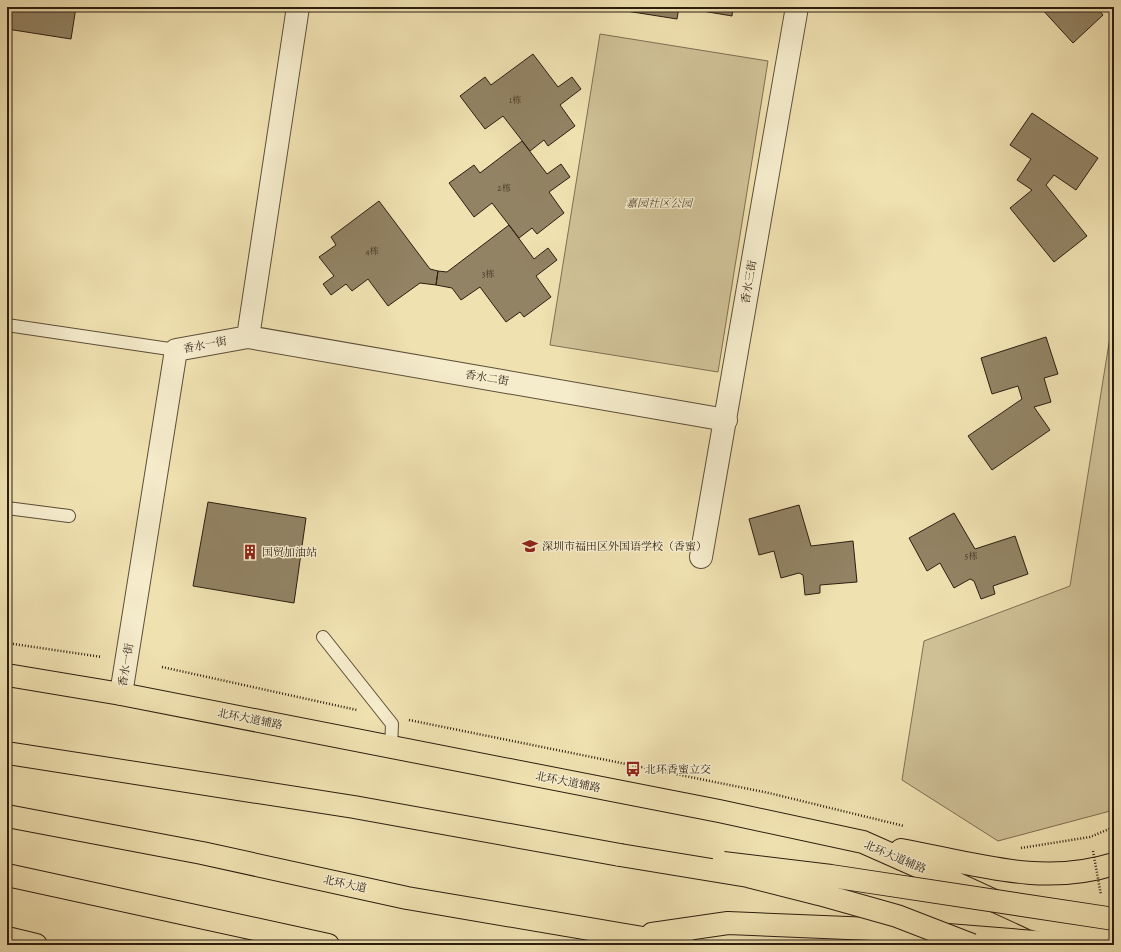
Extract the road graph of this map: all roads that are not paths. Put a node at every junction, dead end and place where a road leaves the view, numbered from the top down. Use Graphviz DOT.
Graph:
graph roads {
  1 [pos="298,7"];
  2 [pos="797,7"];
  3 [pos="7,325"];
  4 [pos="248,336"];
  5 [pos="176,350"];
  6 [pos="726,420"];
  7 [pos="7,508"];
  8 [pos="69,516"];
  9 [pos="701,557"];
  10 [pos="323,637"];
  11 [pos="7,675"];
  12 [pos="121,694"];
  13 [pos="391,748"];
  14 [pos="7,753"];
  15 [pos="7,816"];
  16 [pos="863,842"];
  17 [pos="620,855"];
  18 [pos="1114,864"];
  19 [pos="7,875"];
  20 [pos="1114,919"];
  21 [pos="631,937"];
  22 [pos="7,938"];
  23 [pos="1114,939"];
  24 [pos="36,945"];
  25 [pos="328,945"];
  26 [pos="684,945"];
  27 [pos="972,945"];
  28 [pos="1073,945"];
  1 -- 4 [label="street"];
  2 -- 6 [label="street, 香水三街"];
  3 -- 5 [label="lane"];
  4 -- 5 [label="street, 香水一街"];
  4 -- 6 [label="street, 香水二街"];
  5 -- 12 [label="street, 香水一街"];
  6 -- 9 [label="street, 香水三街"];
  7 -- 8 [label="lane"];
  10 -- 13 [label="lane"];
  11 -- 12 [label="main road, 北环大道辅路"];
  12 -- 13 [label="main road, 北环大道辅路"];
  13 -- 16 [label="main road, 北环大道辅路"];
  14 -- 17 [label="main road"];
  15 -- 21 [label="main road, 北环大道"];
  16 -- 18 [label="main road"];
  16 -- 23 [label="main road, 北环大道辅路"];
  17 -- 20 [label="main road, bridge"];
  17 -- 27 [label="main road, bridge"];
  19 -- 25 [label="main road"];
  21 -- 26 [label="main road, 北环大道"];
  21 -- 28 [label="main road"];
  22 -- 24 [label="main road"];
}
